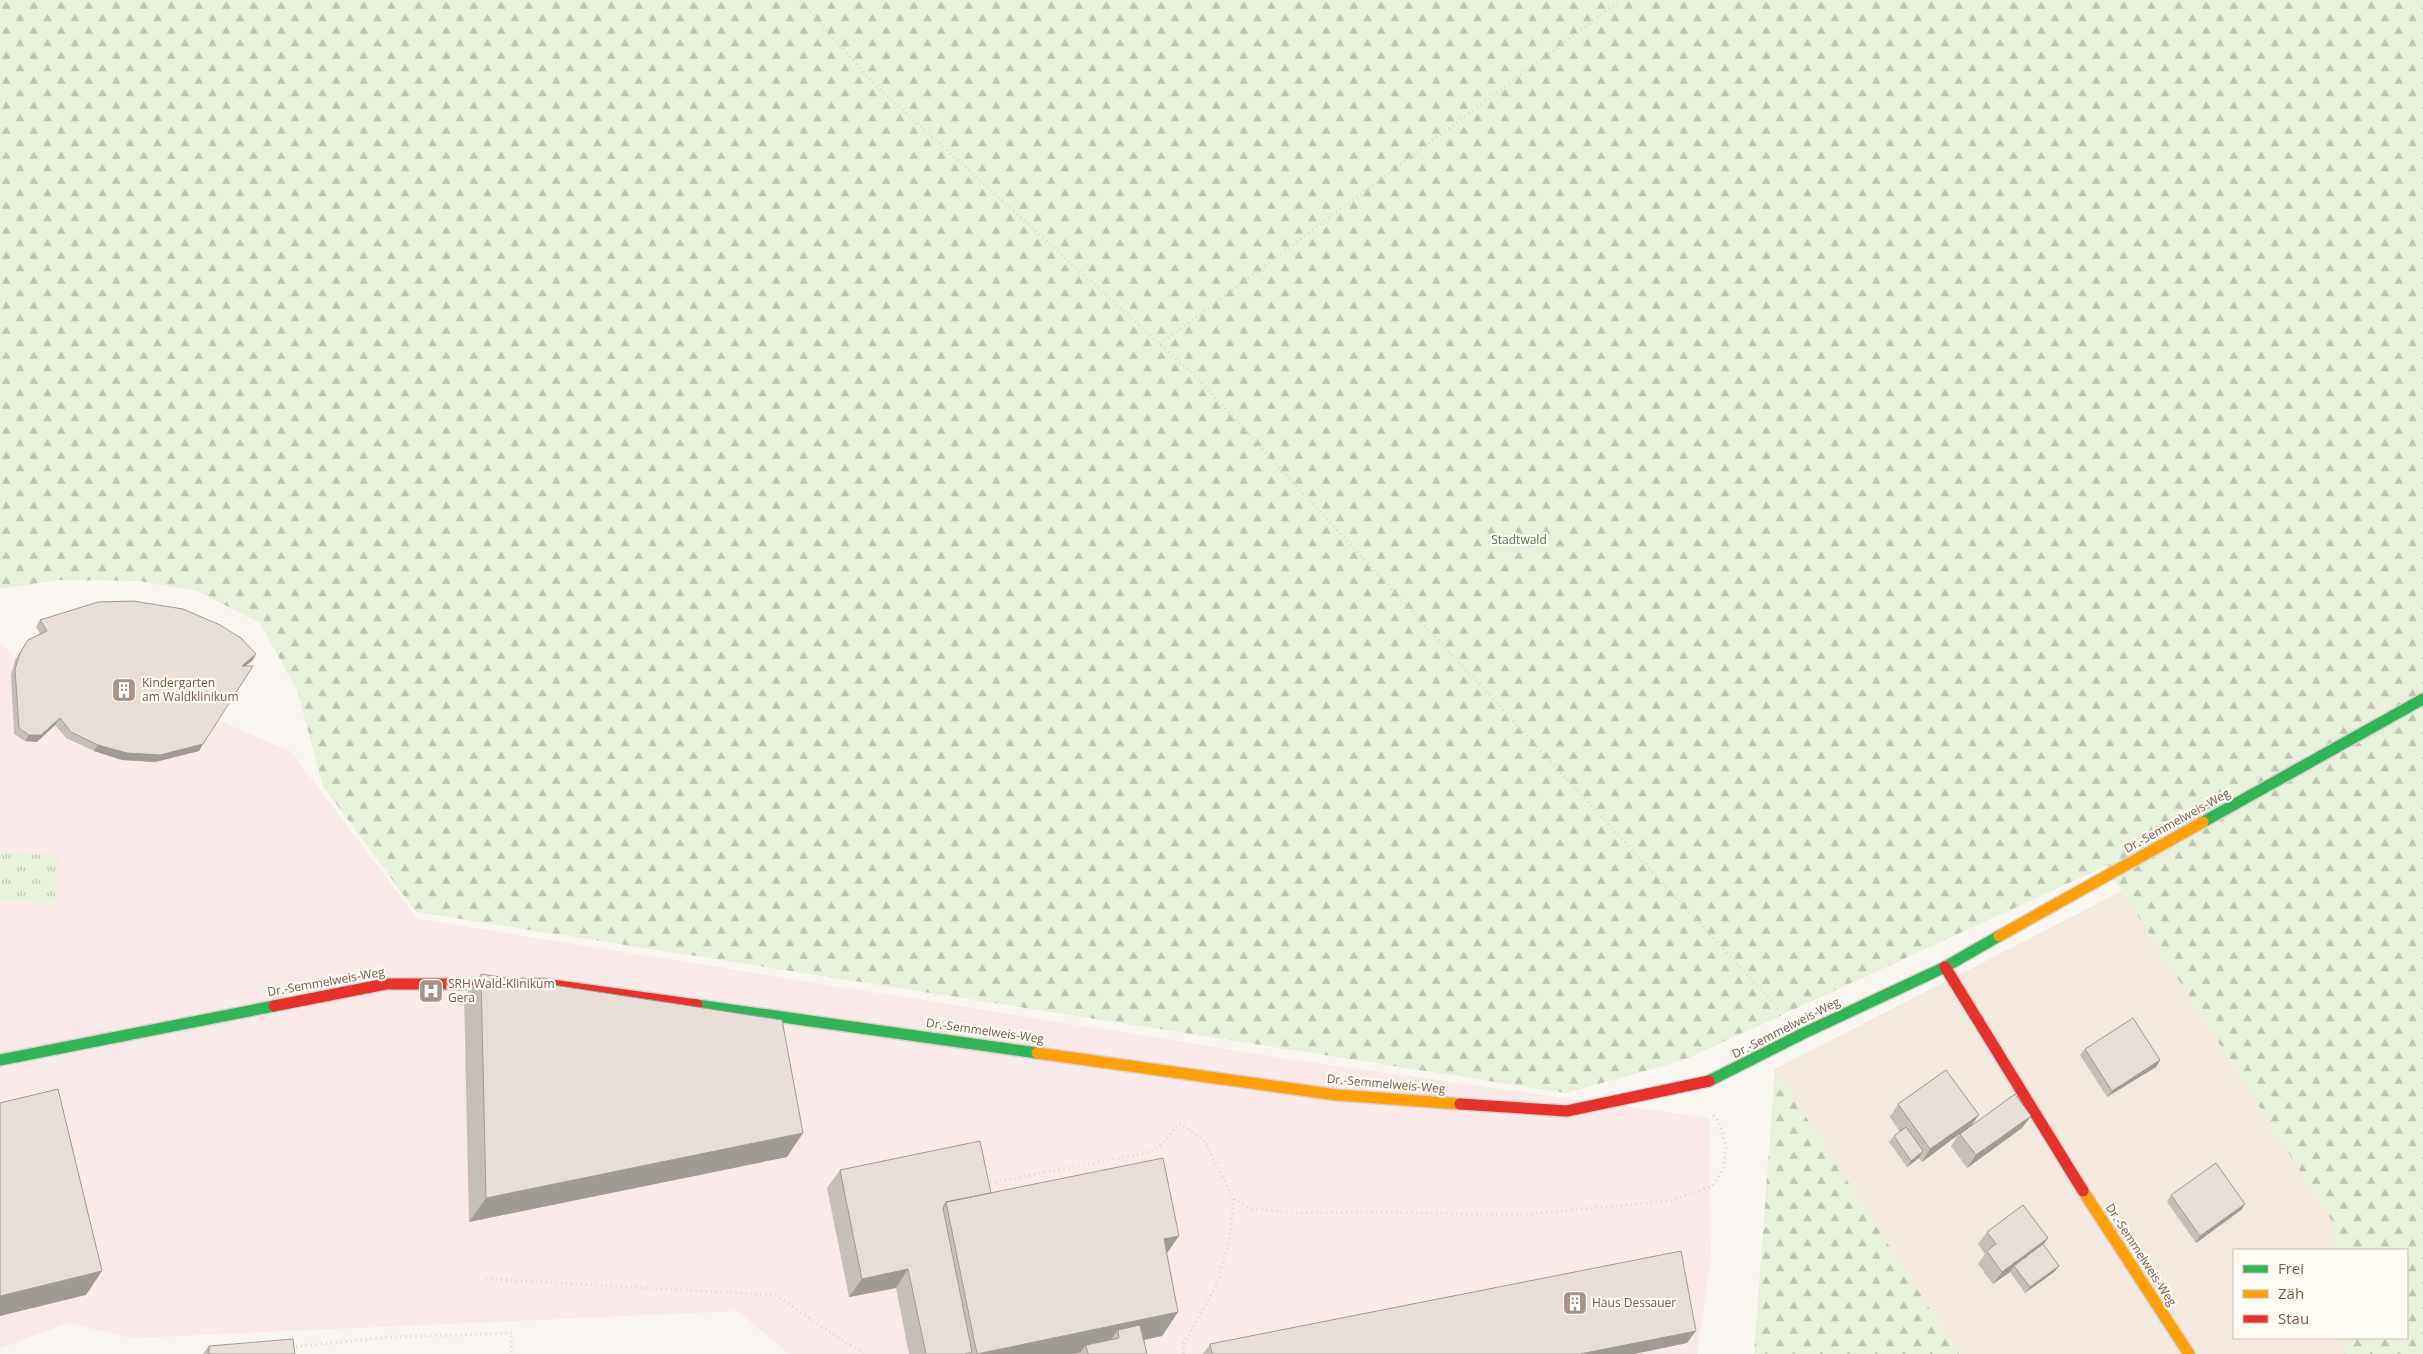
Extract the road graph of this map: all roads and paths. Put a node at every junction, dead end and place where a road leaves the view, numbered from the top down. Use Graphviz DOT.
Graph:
graph roads {
  1 [pos="800,0"];
  2 [pos="1621,0"];
  3 [pos="1160,344"];
  4 [pos="2423,700"];
  5 [pos="1945,967"];
  6 [pos="1802,1034"];
  7 [pos="0,1060"];
  8 [pos="1707,1108"];
  9 [pos="990,1183"];
  10 [pos="1234,1199"];
  11 [pos="486,1279"];
  12 [pos="287,1347"];
  13 [pos="510,1354"];
  14 [pos="863,1354"];
  15 [pos="1182,1354"];
  16 [pos="2189,1354"];
  1 -- 3 [label="path"];
  2 -- 3 [label="path"];
  3 -- 6 [label="path"];
  4 -- 5 [label="street, Dr.-Semmelweis-Weg"];
  5 -- 6 [label="street, Dr.-Semmelweis-Weg"];
  5 -- 16 [label="street, Dr.-Semmelweis-Weg"];
  6 -- 7 [label="street, Dr.-Semmelweis-Weg"];
  8 -- 10 [label="path"];
  9 -- 10 [label="path"];
  10 -- 15 [label="path"];
  11 -- 14 [label="path"];
  12 -- 13 [label="path"];
}
